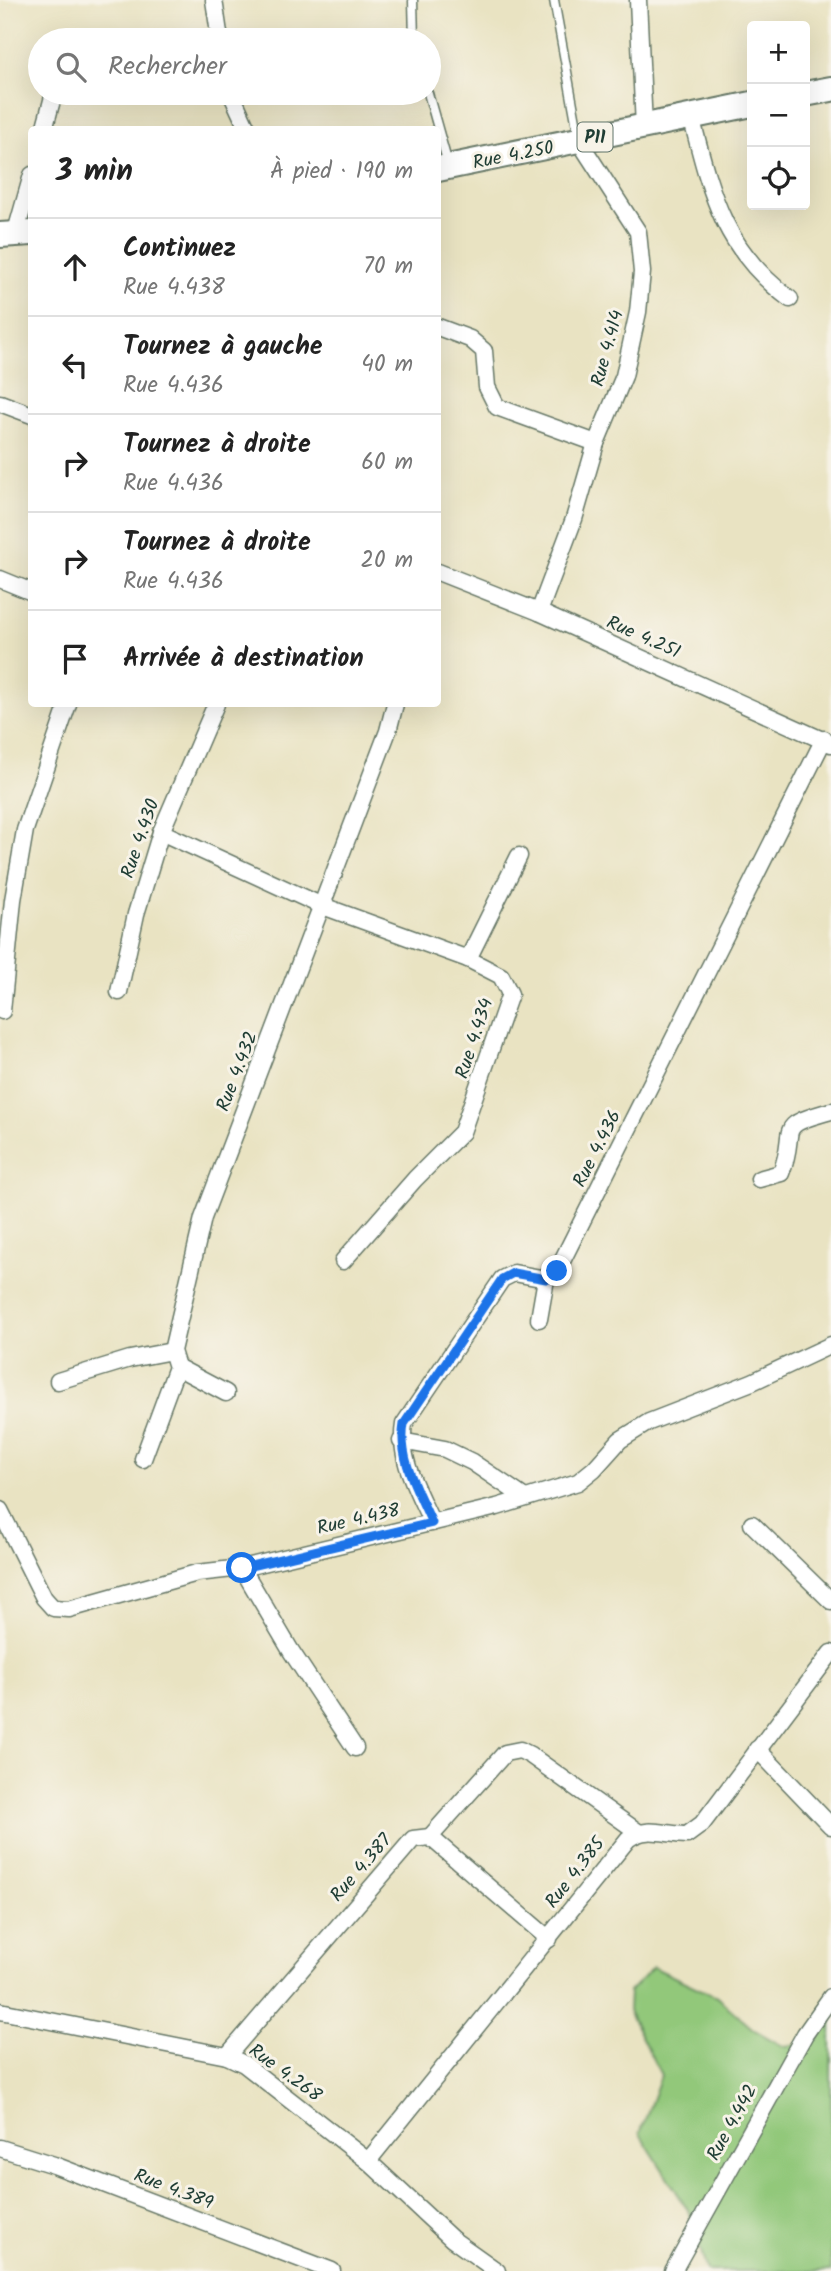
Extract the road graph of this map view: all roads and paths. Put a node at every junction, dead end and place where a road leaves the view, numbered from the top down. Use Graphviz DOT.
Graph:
graph roads {
  1 [pos="214,0"];
  2 [pos="413,0"];
  3 [pos="554,0"];
  4 [pos="638,0"];
  5 [pos="218,28"];
  6 [pos="414,28"];
  7 [pos="831,89"];
  8 [pos="810,93"];
  9 [pos="51,105"];
  10 [pos="237,105"];
  11 [pos="430,105"];
  12 [pos="747,105"];
  13 [pos="691,116"];
  14 [pos="45,126"];
  15 [pos="246,126"];
  16 [pos="435,126"];
  17 [pos="644,127"];
  18 [pos="579,141"];
  19 [pos="443,168"];
  20 [pos="28,190"];
  21 [pos="16,234"];
  22 [pos="790,299"];
  23 [pos="441,328"];
  24 [pos="0,403"];
  25 [pos="28,414"];
  26 [pos="596,443"];
  27 [pos="441,573"];
  28 [pos="0,579"];
  29 [pos="28,590"];
  30 [pos="539,612"];
  31 [pos="67,707"];
  32 [pos="215,707"];
  33 [pos="394,707"];
  34 [pos="827,741"];
  35 [pos="161,832"];
  36 [pos="519,856"];
  37 [pos="320,905"];
  38 [pos="468,959"];
  39 [pos="118,992"];
  40 [pos="2,1010"];
  41 [pos="831,1111"];
  42 [pos="759,1179"];
  43 [pos="343,1261"];
  44 [pos="546,1279"];
  45 [pos="539,1319"];
  46 [pos="831,1345"];
  47 [pos="172,1351"];
  48 [pos="177,1367"];
  49 [pos="58,1381"];
  50 [pos="226,1393"];
  51 [pos="401,1441"];
  52 [pos="143,1459"];
  53 [pos="525,1498"];
  54 [pos="0,1510"];
  55 [pos="432,1523"];
  56 [pos="752,1524"];
  57 [pos="242,1568"];
  58 [pos="831,1601"];
  59 [pos="831,1653"];
  60 [pos="355,1748"];
  61 [pos="757,1749"];
  62 [pos="831,1826"];
  63 [pos="638,1832"];
  64 [pos="430,1838"];
  65 [pos="549,1939"];
  66 [pos="831,1997"];
  67 [pos="0,2011"];
  68 [pos="227,2056"];
  69 [pos="0,2148"];
  70 [pos="368,2161"];
  71 [pos="332,2271"];
  72 [pos="497,2271"];
  73 [pos="673,2271"];
  1 -- 5 [label="street"];
  2 -- 6 [label="lane"];
  3 -- 18 [label="lane"];
  4 -- 17 [label="street"];
  7 -- 8 [label="main road"];
  9 -- 14 [label="street"];
  10 -- 15 [label="street"];
  11 -- 16 [label="lane"];
  12 -- 13 [label="main road, Rue 4.250 / P11"];
  13 -- 17 [label="main road, Rue 4.250 / P11"];
  13 -- 22 [label="street"];
  17 -- 18 [label="main road, Rue 4.250 / P11"];
  18 -- 19 [label="main road, Rue 4.250 / P11"];
  18 -- 26 [label="street, Rue 4.414"];
  20 -- 21 [label="street"];
  23 -- 26 [label="street"];
  24 -- 25 [label="street"];
  26 -- 30 [label="street, Rue 4.414"];
  27 -- 30 [label="street, Rue 4.251"];
  28 -- 29 [label="street"];
  30 -- 34 [label="street, Rue 4.251"];
  31 -- 40 [label="street"];
  32 -- 35 [label="street, Rue 4.430"];
  33 -- 37 [label="street, Rue 4.432"];
  34 -- 44 [label="street, Rue 4.436"];
  35 -- 37 [label="street, Rue 4.434"];
  35 -- 39 [label="street, Rue 4.430"];
  36 -- 38 [label="street"];
  37 -- 38 [label="street, Rue 4.434"];
  37 -- 47 [label="street, Rue 4.432"];
  38 -- 43 [label="street, Rue 4.434"];
  41 -- 42 [label="street"];
  44 -- 45 [label="street"];
  44 -- 51 [label="street"];
  46 -- 53 [label="street, Rue 4.438"];
  47 -- 48 [label="street"];
  47 -- 49 [label="street"];
  48 -- 50 [label="street"];
  48 -- 52 [label="street"];
  51 -- 53 [label="street"];
  51 -- 55 [label="street"];
  53 -- 55 [label="street, Rue 4.438"];
  54 -- 57 [label="street, Rue 4.438"];
  55 -- 57 [label="street, Rue 4.438"];
  56 -- 58 [label="street"];
  57 -- 60 [label="street"];
  59 -- 61 [label="street"];
  61 -- 62 [label="street"];
  61 -- 63 [label="street"];
  63 -- 64 [label="street"];
  63 -- 65 [label="street, Rue 4.385"];
  64 -- 65 [label="street"];
  64 -- 68 [label="street, Rue 4.387"];
  65 -- 70 [label="street, Rue 4.385"];
  66 -- 73 [label="street, Rue 4.442"];
  67 -- 68 [label="street, Rue 4.268"];
  68 -- 70 [label="street, Rue 4.268"];
  69 -- 71 [label="street, Rue 4.389"];
  70 -- 72 [label="street, Rue 4.268"];
}
